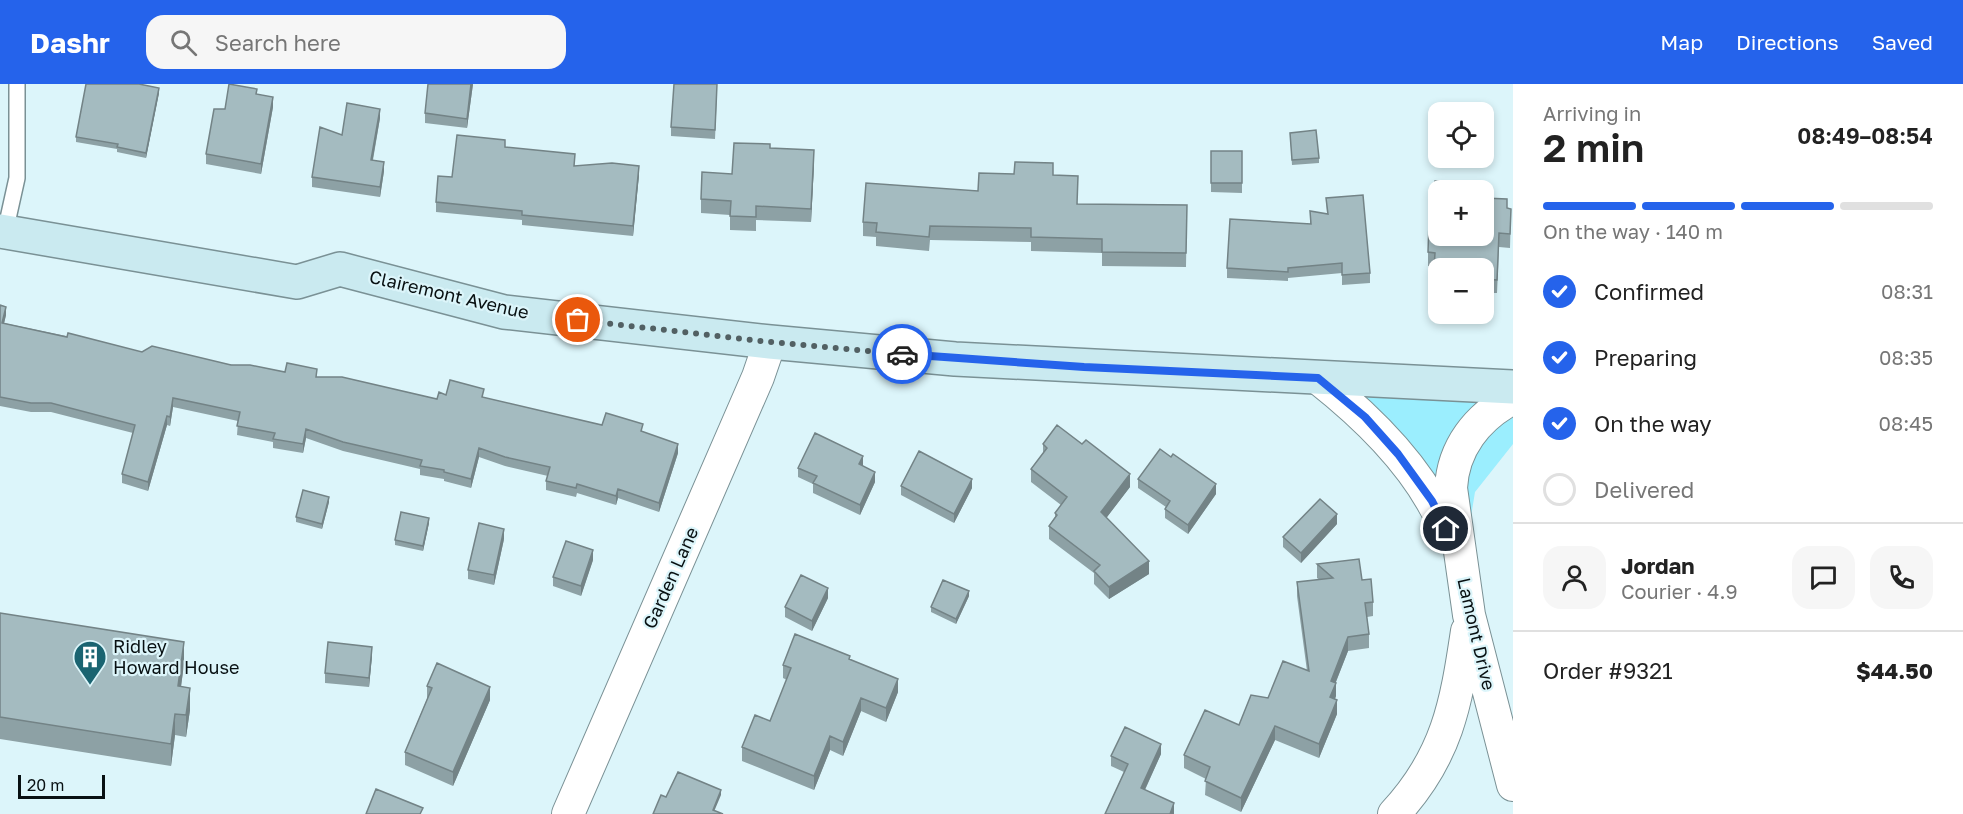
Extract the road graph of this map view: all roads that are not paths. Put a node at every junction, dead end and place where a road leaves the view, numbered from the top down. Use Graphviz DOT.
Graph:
graph roads {
  1 [pos="16,84"];
  2 [pos="3,231"];
  3 [pos="770,342"];
  4 [pos="1318,378"];
  5 [pos="1513,387"];
  6 [pos="1513,398"];
  7 [pos="1461,571"];
  8 [pos="1469,615"];
  9 [pos="1513,785"];
  10 [pos="568,814"];
  11 [pos="1394,814"];
  1 -- 2 [label="lane"];
  2 -- 3 [label="main road, Clairemont Avenue"];
  3 -- 4 [label="main road, Clairemont Avenue"];
  3 -- 10 [label="street, Garden Lane"];
  4 -- 5 [label="main road, Clairemont Avenue"];
  4 -- 7 [label="street"];
  6 -- 7 [label="street, Lamont Drive"];
  7 -- 8 [label="street, Lamont Drive"];
  8 -- 9 [label="street, Lamont Drive"];
  8 -- 11 [label="street"];
}
